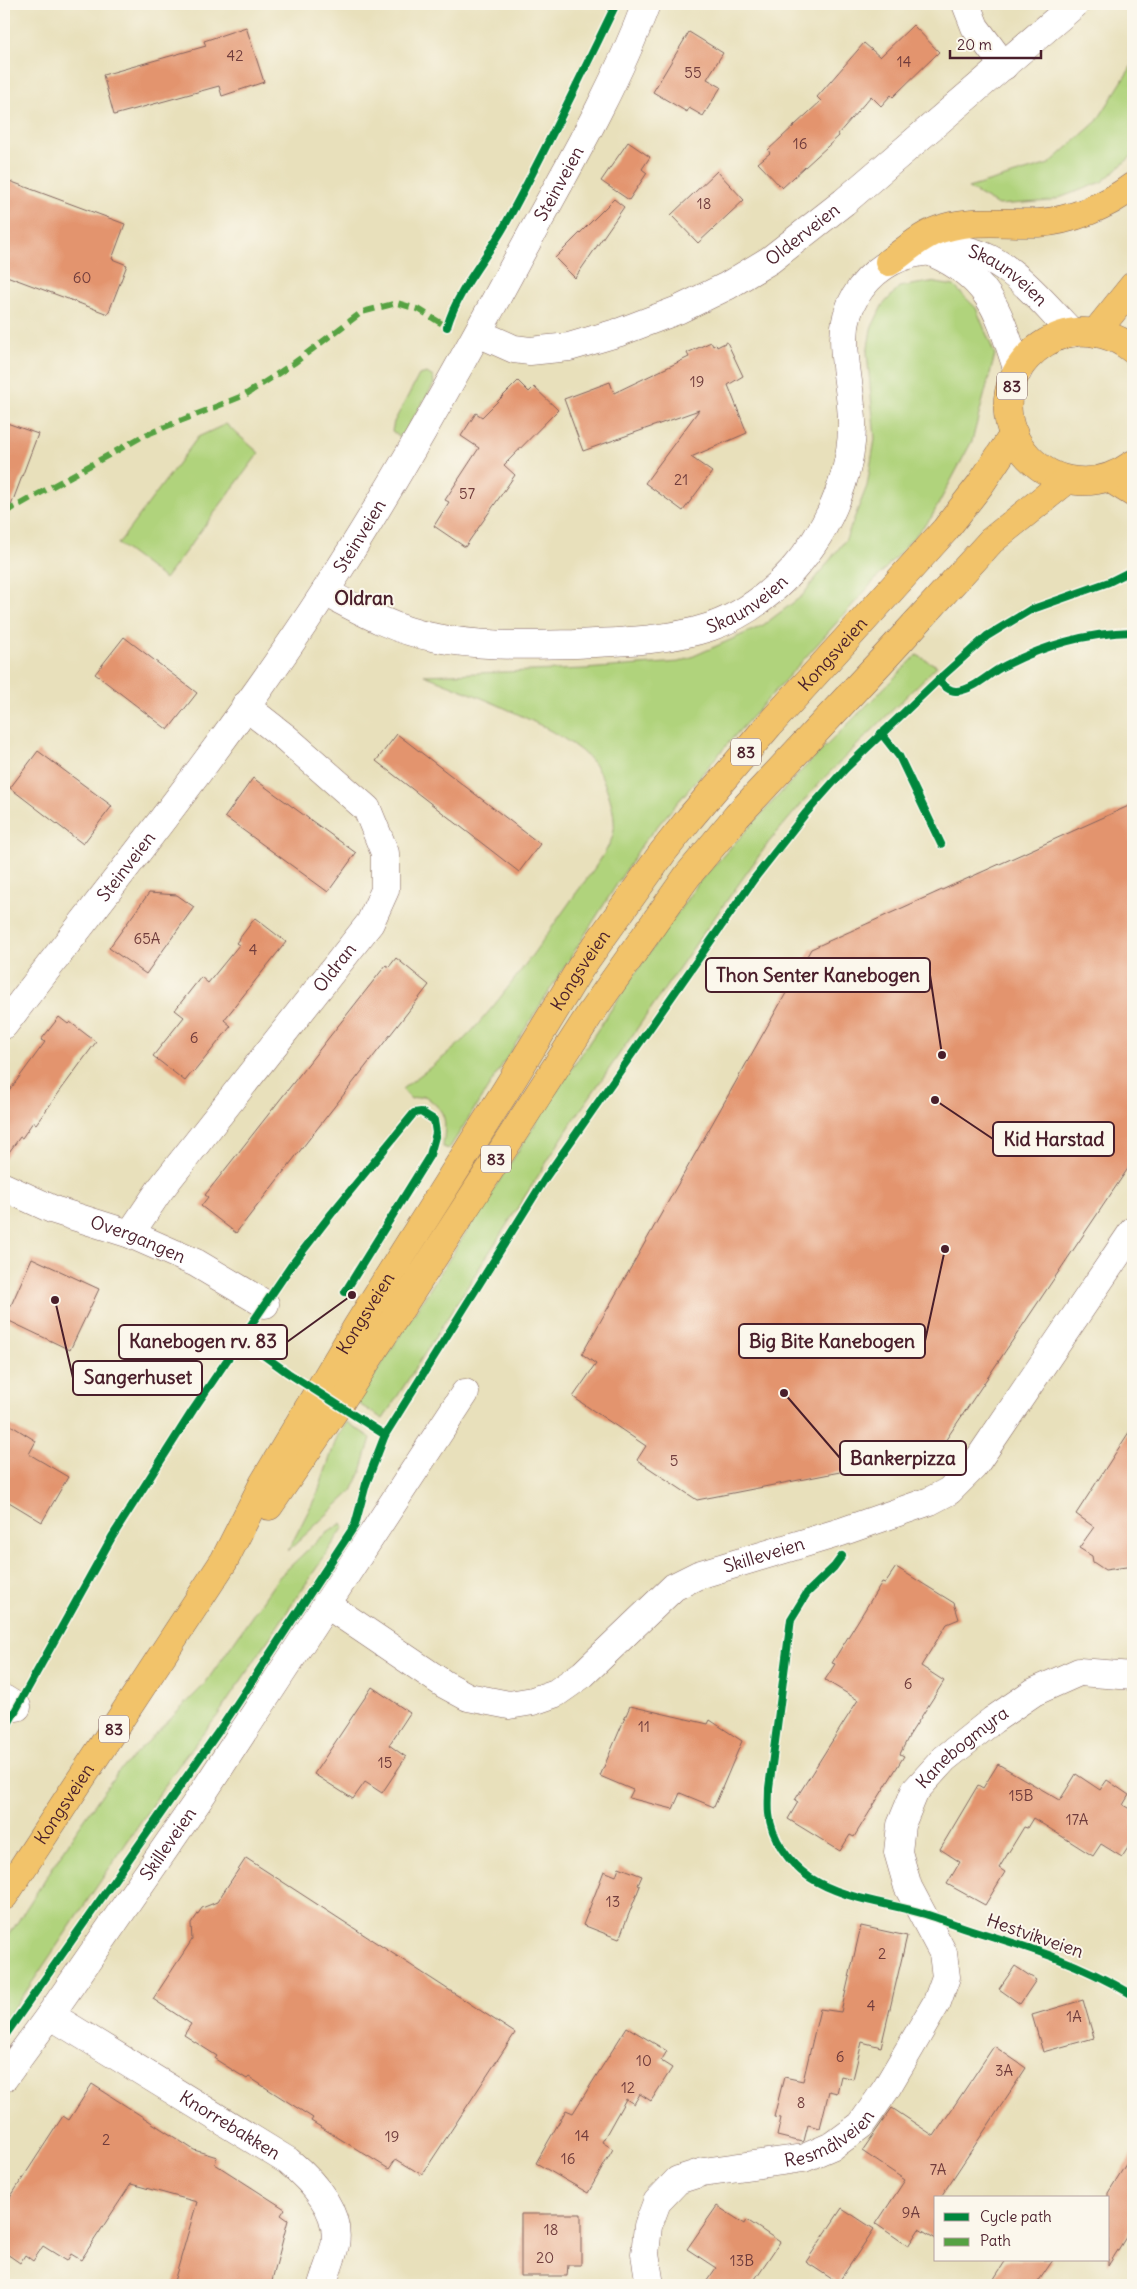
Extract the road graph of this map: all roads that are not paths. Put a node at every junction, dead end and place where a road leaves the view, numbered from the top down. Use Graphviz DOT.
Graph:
graph roads {
  1 [pos="646,4"];
  2 [pos="966,4"];
  3 [pos="1075,4"];
  4 [pos="1004,66"];
  5 [pos="1133,186"];
  6 [pos="929,251"];
  7 [pos="889,262"];
  8 [pos="1133,286"];
  9 [pos="478,333"];
  10 [pos="1084,333"];
  11 [pos="1133,350"];
  12 [pos="1018,370"];
  13 [pos="1014,434"];
  14 [pos="1133,464"];
  15 [pos="1109,478"];
  16 [pos="1067,480"];
  17 [pos="1133,493"];
  18 [pos="325,592"];
  19 [pos="245,706"];
  20 [pos="4,1025"];
  21 [pos="4,1187"];
  22 [pos="1133,1231"];
  23 [pos="130,1234"];
  24 [pos="265,1304"];
  25 [pos="465,1394"];
  26 [pos="224,1561"];
  27 [pos="326,1604"];
  28 [pos="1133,1676"];
  29 [pos="4,1896"];
  30 [pos="923,1913"];
  31 [pos="50,2015"];
  32 [pos="4,2078"];
  33 [pos="322,2285"];
  34 [pos="650,2285"];
  1 -- 9 [label="street, Steinveien"];
  2 -- 4 [label="street"];
  3 -- 4 [label="street, Olderveien"];
  4 -- 9 [label="street, Olderveien"];
  5 -- 7 [label="main road"];
  6 -- 7 [label="street, Skaunveien"];
  6 -- 10 [label="street, Skaunveien"];
  6 -- 12 [label="street, Skaunveien"];
  7 -- 18 [label="street, Skaunveien"];
  8 -- 10 [label="main road"];
  9 -- 18 [label="street, Steinveien"];
  10 -- 11 [label="main road"];
  10 -- 12 [label="main road, 83"];
  12 -- 13 [label="main road, 83"];
  13 -- 16 [label="main road, 83"];
  13 -- 26 [label="main road, Kongsveien / 83"];
  14 -- 15 [label="main road, 83"];
  15 -- 16 [label="main road, 83"];
  15 -- 17 [label="main road"];
  16 -- 26 [label="main road, Kongsveien / 83"];
  18 -- 19 [label="street, Steinveien"];
  19 -- 20 [label="street, Steinveien"];
  19 -- 23 [label="street, Oldran"];
  21 -- 23 [label="street, Overgangen"];
  22 -- 27 [label="street, Skilleveien"];
  23 -- 24 [label="street, Overgangen"];
  25 -- 27 [label="street, Skilleveien"];
  26 -- 29 [label="main road, Kongsveien / 83"];
  27 -- 31 [label="street, Skilleveien"];
  28 -- 30 [label="street, Kanebogmyra"];
  30 -- 34 [label="street, Resmålveien"];
  31 -- 32 [label="street, Skilleveien"];
  31 -- 33 [label="street, Knorrebakken"];
}
